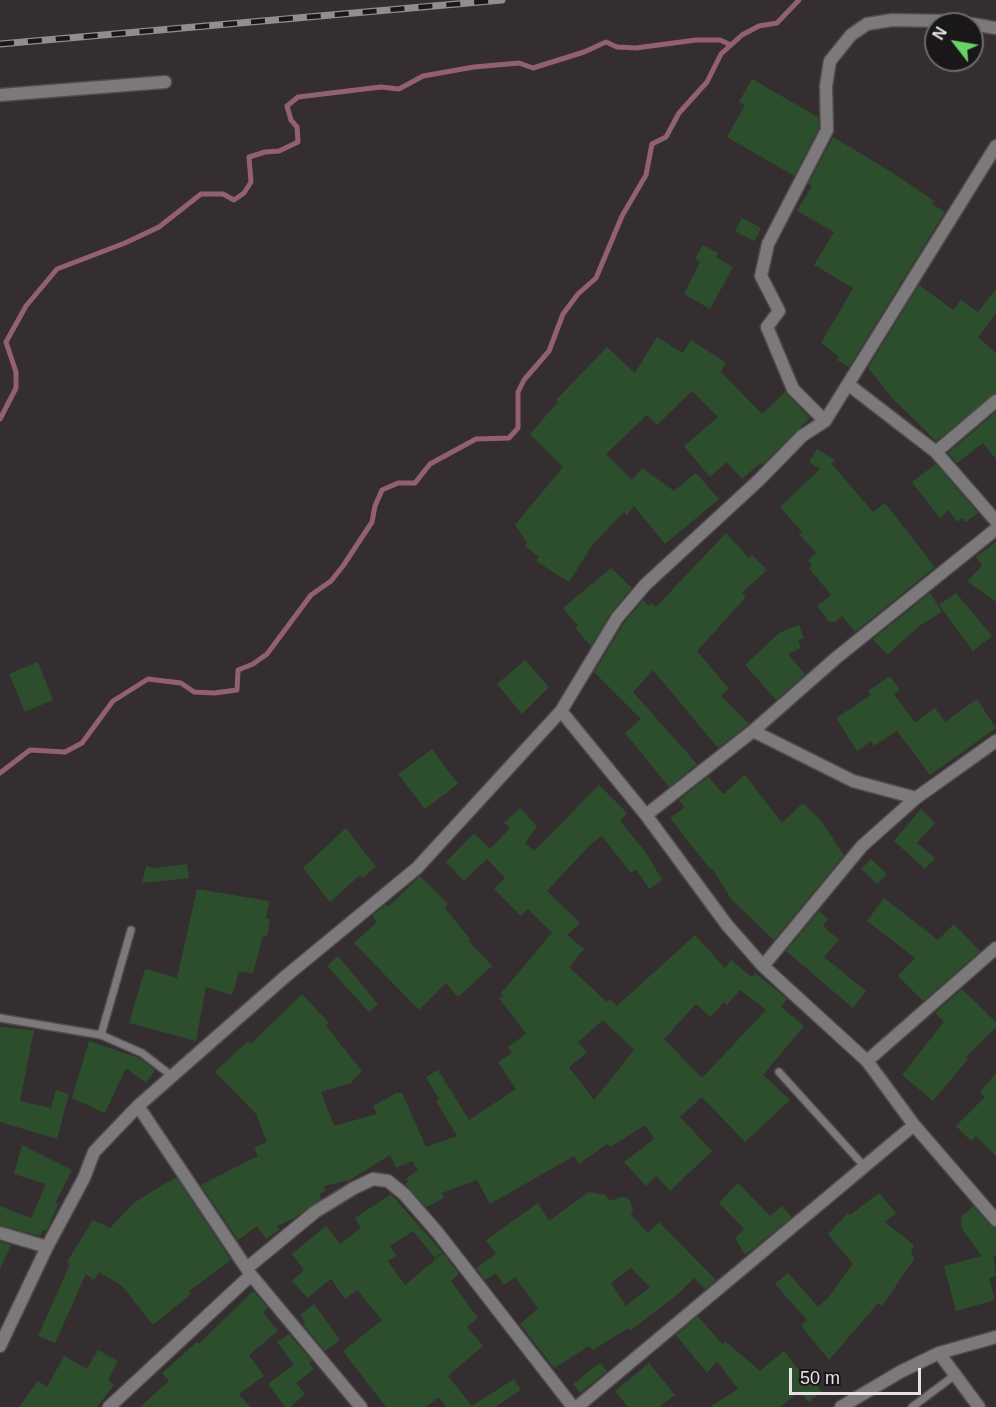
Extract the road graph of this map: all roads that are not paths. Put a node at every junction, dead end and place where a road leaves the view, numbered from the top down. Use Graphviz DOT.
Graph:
graph roads {
  1 [pos="924,21"];
  2 [pos="165,82"];
  3 [pos="0,95"];
  4 [pos="996,147"];
  5 [pos="849,385"];
  6 [pos="996,401"];
  7 [pos="825,420"];
  8 [pos="936,452"];
  9 [pos="996,521"];
  10 [pos="996,529"];
  11 [pos="561,711"];
  12 [pos="753,731"];
  13 [pos="996,741"];
  14 [pos="916,798"];
  15 [pos="646,815"];
  16 [pos="131,930"];
  17 [pos="996,948"];
  18 [pos="763,966"];
  19 [pos="0,1018"];
  20 [pos="101,1035"];
  21 [pos="867,1061"];
  22 [pos="779,1072"];
  23 [pos="172,1076"];
  24 [pos="138,1106"];
  25 [pos="914,1125"];
  26 [pos="864,1166"];
  27 [pos="996,1220"];
  28 [pos="0,1233"];
  29 [pos="47,1247"];
  30 [pos="249,1271"];
  31 [pos="996,1337"];
  32 [pos="0,1346"];
  33 [pos="939,1353"];
  34 [pos="955,1375"];
  35 [pos="108,1407"];
  36 [pos="361,1407"];
  37 [pos="575,1407"];
  38 [pos="841,1407"];
  39 [pos="912,1407"];
  40 [pos="979,1407"];
  1 -- 7 [label="street"];
  2 -- 3 [label="street"];
  4 -- 5 [label="street"];
  5 -- 7 [label="street"];
  5 -- 8 [label="street"];
  6 -- 8 [label="street"];
  7 -- 11 [label="street"];
  8 -- 9 [label="street"];
  10 -- 12 [label="street"];
  11 -- 15 [label="street"];
  11 -- 23 [label="street"];
  12 -- 14 [label="street"];
  12 -- 15 [label="street"];
  13 -- 14 [label="street"];
  14 -- 18 [label="street"];
  15 -- 18 [label="street"];
  16 -- 20 [label="lane"];
  17 -- 21 [label="street"];
  18 -- 21 [label="street"];
  19 -- 20 [label="lane"];
  20 -- 23 [label="lane"];
  21 -- 25 [label="street"];
  22 -- 26 [label="lane"];
  23 -- 24 [label="street"];
  24 -- 29 [label="street"];
  24 -- 30 [label="street"];
  25 -- 26 [label="street"];
  25 -- 27 [label="street"];
  26 -- 37 [label="street"];
  28 -- 29 [label="street"];
  29 -- 32 [label="street"];
  30 -- 35 [label="street"];
  30 -- 36 [label="street"];
  30 -- 37 [label="street"];
  31 -- 33 [label="street"];
  33 -- 34 [label="street"];
  33 -- 38 [label="street"];
  34 -- 39 [label="lane"];
  34 -- 40 [label="street"];
}
